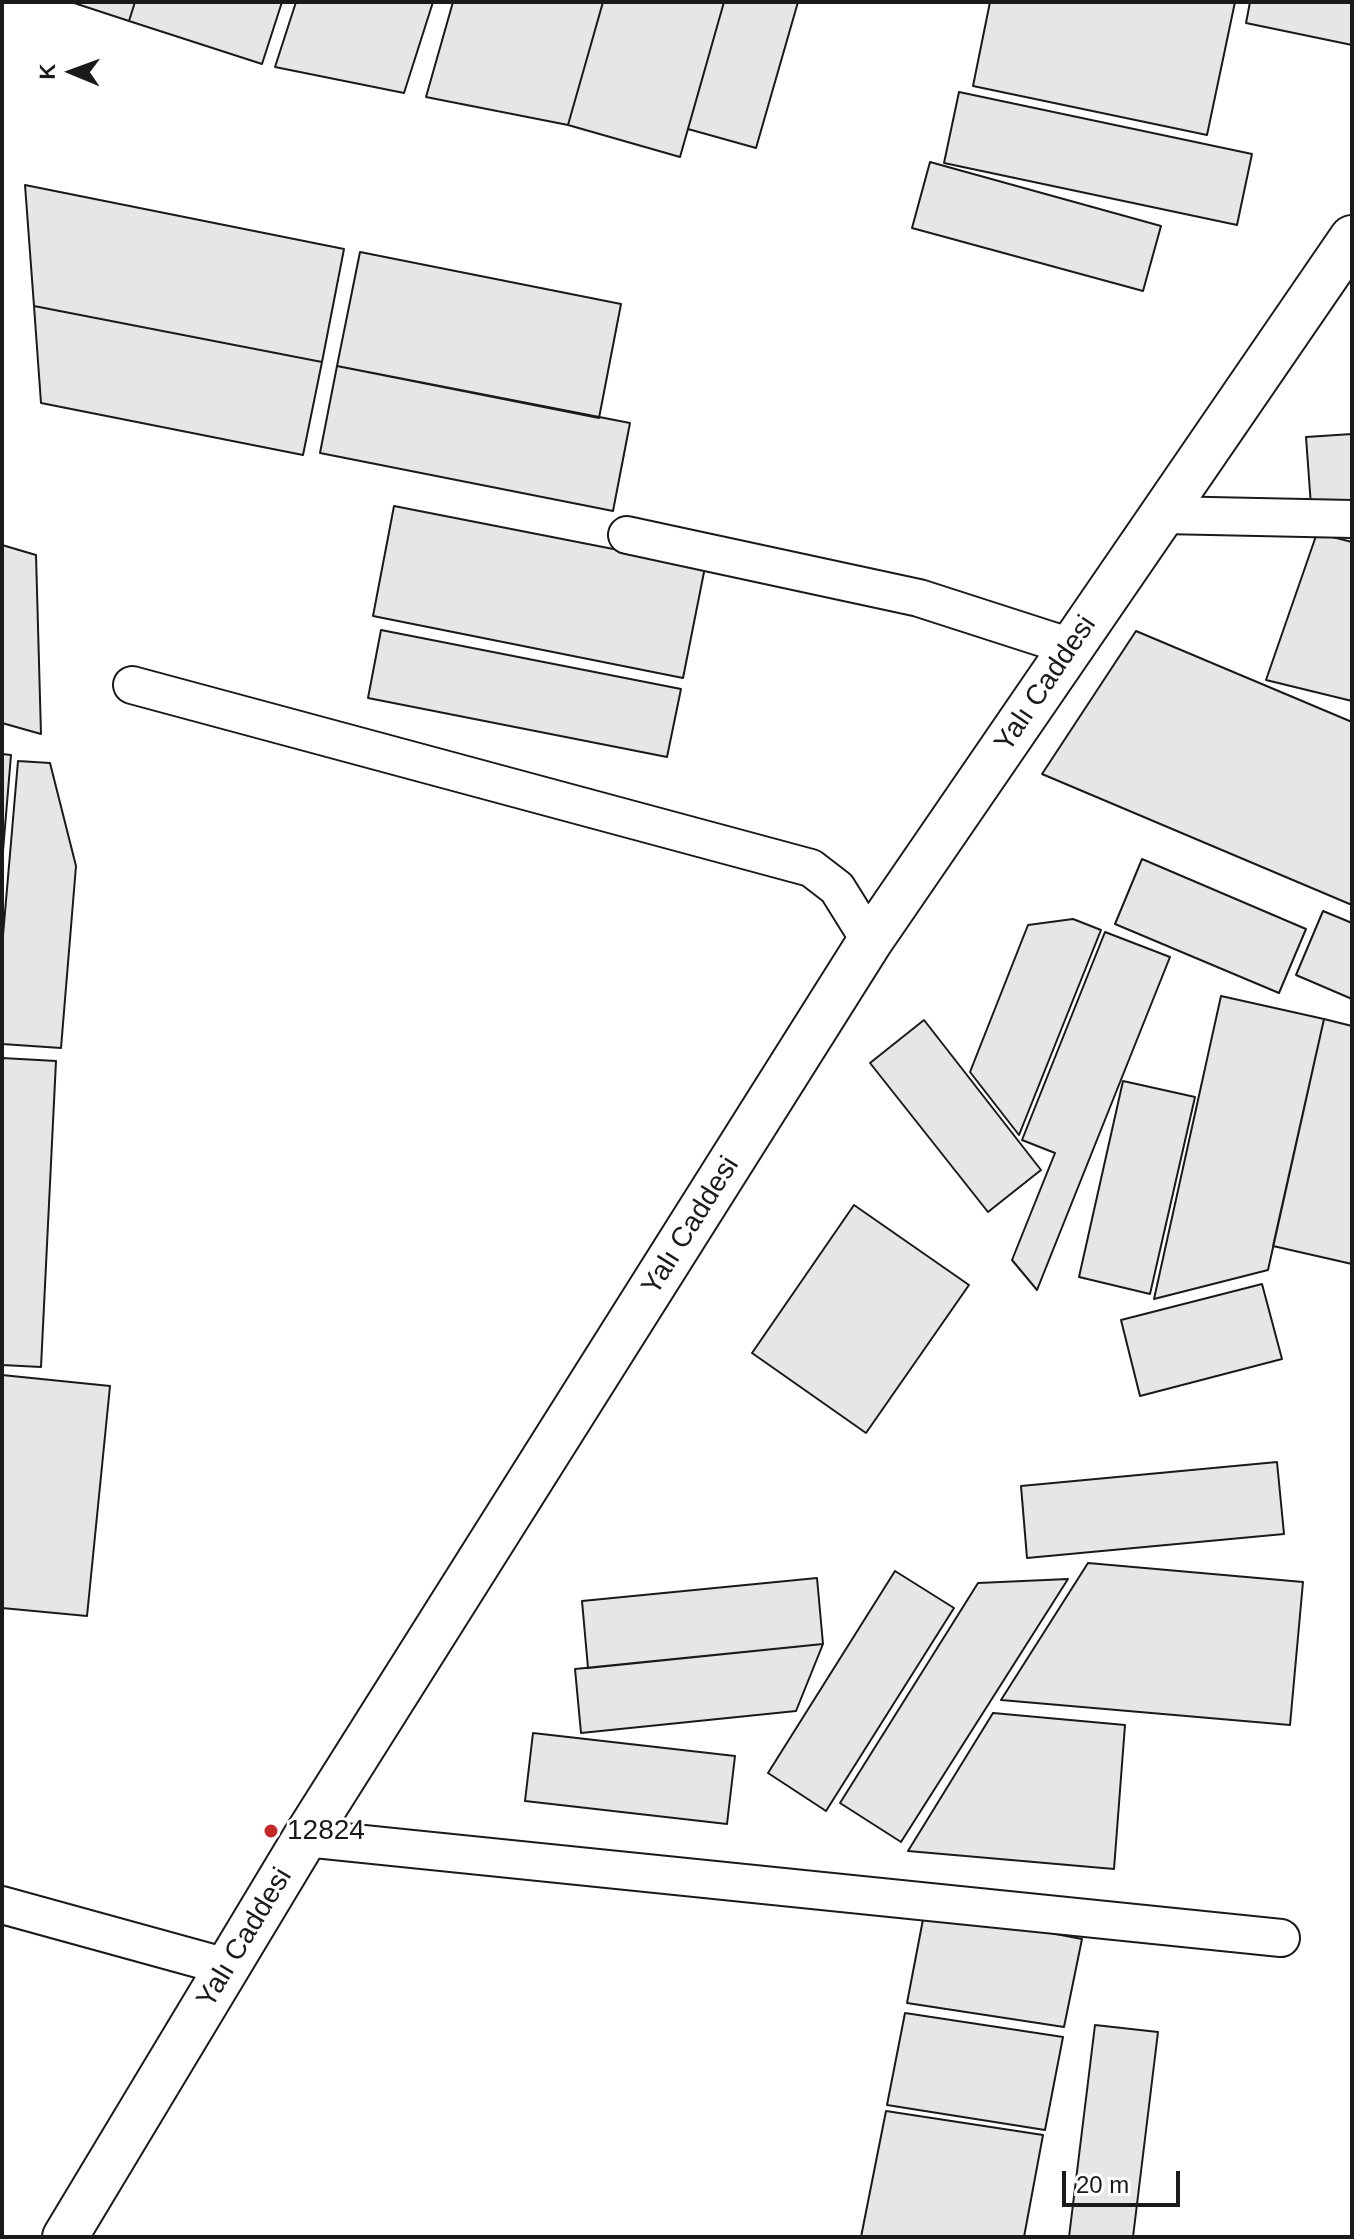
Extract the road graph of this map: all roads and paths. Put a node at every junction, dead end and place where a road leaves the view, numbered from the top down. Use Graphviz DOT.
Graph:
graph roads {
  1 [pos="1352,238"];
  2 [pos="1163,515"];
  3 [pos="1352,519"];
  4 [pos="627,535"];
  5 [pos="1071,647"];
  6 [pos="132,685"];
  7 [pos="870,941"];
  8 [pos="305,1838"];
  9 [pos="2,1905"];
  10 [pos="1281,1938"];
  11 [pos="227,1967"];
  12 [pos="65,2237"];
  1 -- 2 [label="street, Yalı Caddesi"];
  2 -- 3 [label="street"];
  2 -- 5 [label="street, Yalı Caddesi"];
  4 -- 5 [label="street"];
  5 -- 7 [label="street, Yalı Caddesi"];
  6 -- 7 [label="street"];
  7 -- 8 [label="street, Yalı Caddesi"];
  8 -- 10 [label="street"];
  8 -- 11 [label="street, Yalı Caddesi"];
  9 -- 11 [label="street"];
  11 -- 12 [label="street, Yalı Caddesi"];
}
